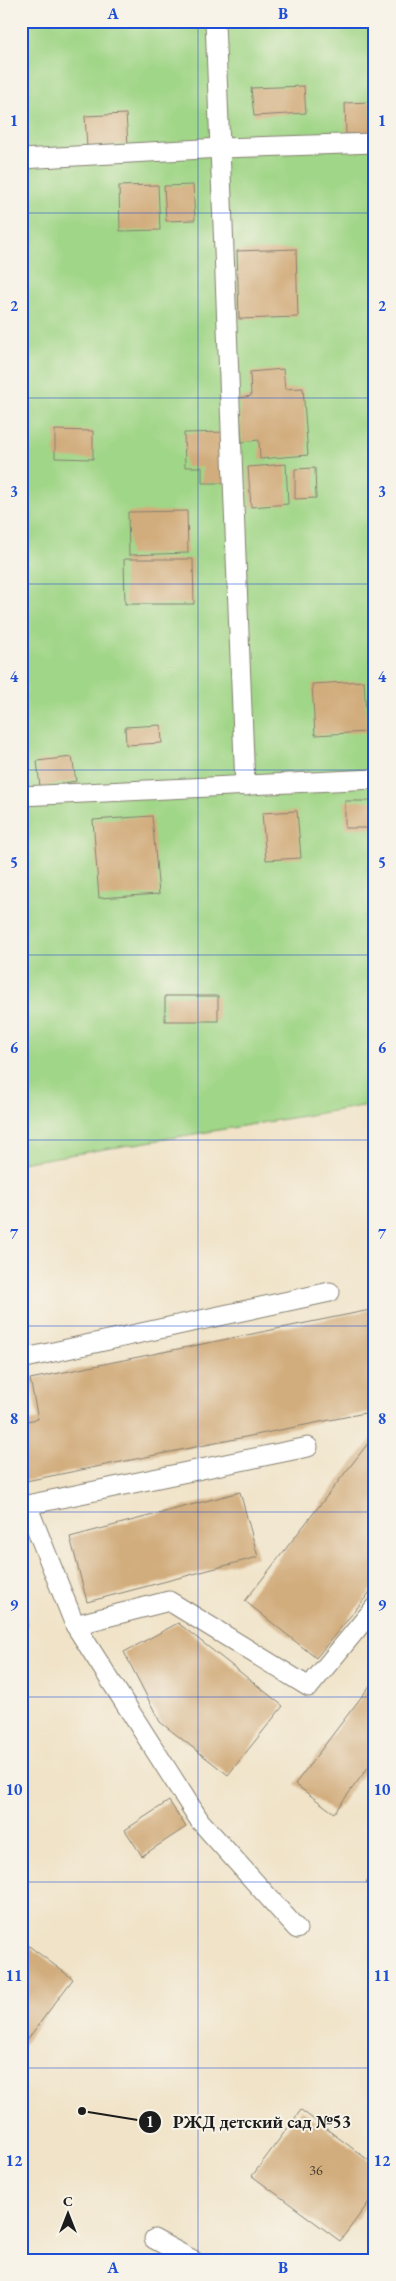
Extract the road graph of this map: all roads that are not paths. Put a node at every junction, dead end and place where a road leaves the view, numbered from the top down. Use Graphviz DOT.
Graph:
graph roads {
  1 [pos="215,21"];
  2 [pos="375,143"];
  3 [pos="221,148"];
  4 [pos="21,160"];
  5 [pos="375,779"];
  6 [pos="245,786"];
  7 [pos="21,796"];
  8 [pos="330,1292"];
  9 [pos="21,1359"];
  10 [pos="308,1447"];
  11 [pos="24,1505"];
  12 [pos="375,1607"];
  13 [pos="75,1624"];
  14 [pos="297,1929"];
  15 [pos="154,2239"];
  16 [pos="193,2260"];
  1 -- 3 [label="lane"];
  2 -- 3 [label="lane"];
  3 -- 4 [label="lane"];
  3 -- 6 [label="lane"];
  5 -- 6 [label="lane"];
  6 -- 7 [label="lane"];
  8 -- 9 [label="lane"];
  10 -- 11 [label="lane"];
  11 -- 13 [label="lane"];
  12 -- 13 [label="lane"];
  13 -- 14 [label="lane"];
  15 -- 16 [label="lane"];
}
